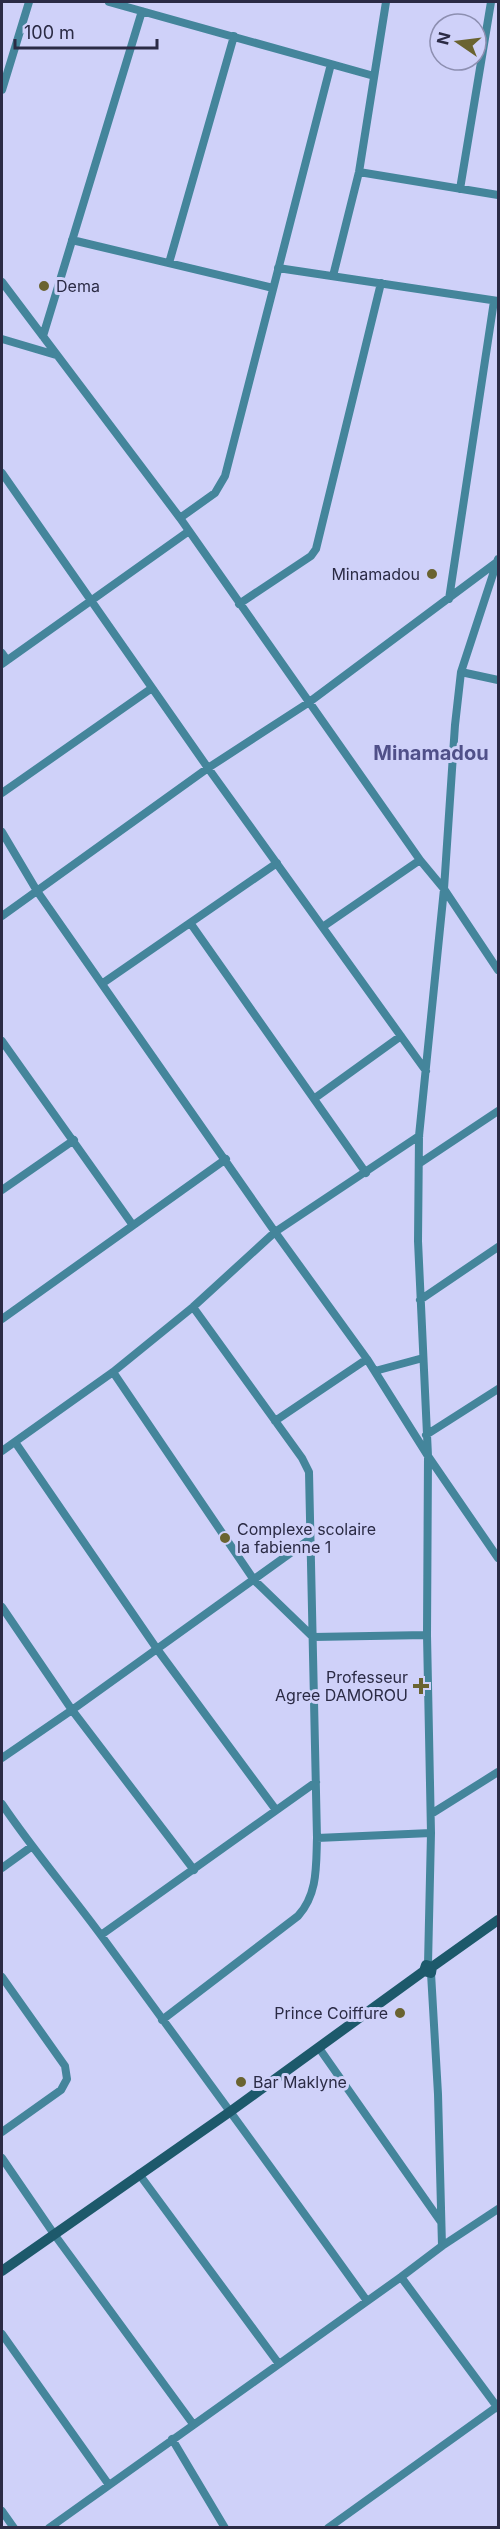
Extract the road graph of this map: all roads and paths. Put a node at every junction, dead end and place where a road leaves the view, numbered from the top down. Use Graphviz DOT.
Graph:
graph roads {
  1 [pos="29,2"];
  2 [pos="109,2"];
  3 [pos="386,2"];
  4 [pos="491,2"];
  5 [pos="142,11"];
  6 [pos="234,36"];
  7 [pos="331,64"];
  8 [pos="374,76"];
  9 [pos="2,85"];
  10 [pos="359,172"];
  11 [pos="460,189"];
  12 [pos="498,195"];
  13 [pos="72,240"];
  14 [pos="169,263"];
  15 [pos="278,268"];
  16 [pos="333,276"];
  17 [pos="2,282"];
  18 [pos="381,283"];
  19 [pos="273,288"];
  20 [pos="496,301"];
  21 [pos="43,336"];
  22 [pos="2,339"];
  23 [pos="57,355"];
  24 [pos="2,473"];
  25 [pos="180,518"];
  26 [pos="189,531"];
  27 [pos="498,560"];
  28 [pos="91,599"];
  29 [pos="449,599"];
  30 [pos="240,604"];
  31 [pos="3,659"];
  32 [pos="461,672"];
  33 [pos="498,680"];
  34 [pos="152,688"];
  35 [pos="308,703"];
  36 [pos="208,768"];
  37 [pos="2,793"];
  38 [pos="2,832"];
  39 [pos="420,860"];
  40 [pos="277,863"];
  41 [pos="444,889"];
  42 [pos="37,891"];
  43 [pos="2,916"];
  44 [pos="191,924"];
  45 [pos="324,926"];
  46 [pos="498,970"];
  47 [pos="103,983"];
  48 [pos="401,1036"];
  49 [pos="2,1041"];
  50 [pos="11,1055"];
  51 [pos="2,1061"];
  52 [pos="426,1071"];
  53 [pos="315,1098"];
  54 [pos="498,1111"];
  55 [pos="419,1136"];
  56 [pos="74,1140"];
  57 [pos="226,1159"];
  58 [pos="420,1163"];
  59 [pos="366,1173"];
  60 [pos="2,1191"];
  61 [pos="132,1224"];
  62 [pos="275,1232"];
  63 [pos="498,1247"];
  64 [pos="420,1300"];
  65 [pos="192,1307"];
  66 [pos="2,1319"];
  67 [pos="423,1358"];
  68 [pos="367,1359"];
  69 [pos="375,1371"];
  70 [pos="113,1372"];
  71 [pos="498,1389"];
  72 [pos="275,1420"];
  73 [pos="426,1435"];
  74 [pos="15,1442"];
  75 [pos="2,1451"];
  76 [pos="428,1456"];
  77 [pos="310,1539"];
  78 [pos="498,1558"];
  79 [pos="255,1580"];
  80 [pos="2,1607"];
  81 [pos="427,1635"];
  82 [pos="312,1637"];
  83 [pos="157,1649"];
  84 [pos="72,1710"];
  85 [pos="2,1758"];
  86 [pos="498,1772"];
  87 [pos="316,1782"];
  88 [pos="2,1804"];
  89 [pos="276,1810"];
  90 [pos="431,1814"];
  91 [pos="431,1833"];
  92 [pos="317,1838"];
  93 [pos="31,1847"];
  94 [pos="2,1868"];
  95 [pos="194,1870"];
  96 [pos="498,1920"];
  97 [pos="101,1935"];
  98 [pos="429,1969"];
  99 [pos="2,1977"];
  100 [pos="162,2020"];
  101 [pos="319,2048"];
  102 [pos="231,2112"];
  103 [pos="2,2132"];
  104 [pos="2,2158"];
  105 [pos="139,2174"];
  106 [pos="498,2209"];
  107 [pos="441,2222"];
  108 [pos="54,2234"];
  109 [pos="442,2246"];
  110 [pos="2,2271"];
  111 [pos="401,2277"];
  112 [pos="368,2301"];
  113 [pos="2,2334"];
  114 [pos="279,2364"];
  115 [pos="498,2407"];
  116 [pos="193,2424"];
  117 [pos="172,2439"];
  118 [pos="109,2485"];
  119 [pos="2,2511"];
  120 [pos="14,2528"];
  121 [pos="50,2528"];
  122 [pos="225,2528"];
  123 [pos="328,2528"];
  1 -- 9 [label="street"];
  2 -- 5 [label="street"];
  3 -- 8 [label="street"];
  4 -- 11 [label="street"];
  5 -- 6 [label="street"];
  5 -- 13 [label="street"];
  6 -- 7 [label="street"];
  6 -- 14 [label="street"];
  7 -- 8 [label="street"];
  7 -- 15 [label="street"];
  8 -- 10 [label="street"];
  10 -- 11 [label="street"];
  10 -- 16 [label="street"];
  11 -- 12 [label="street"];
  13 -- 14 [label="street"];
  13 -- 21 [label="street"];
  14 -- 19 [label="street"];
  15 -- 16 [label="street"];
  15 -- 19 [label="street"];
  16 -- 18 [label="street"];
  17 -- 21 [label="street"];
  18 -- 20 [label="street"];
  18 -- 30 [label="street"];
  19 -- 25 [label="street"];
  20 -- 29 [label="street"];
  21 -- 23 [label="street"];
  22 -- 23 [label="street"];
  23 -- 25 [label="street"];
  24 -- 28 [label="street"];
  25 -- 26 [label="street"];
  26 -- 28 [label="street"];
  26 -- 30 [label="street"];
  27 -- 29 [label="street"];
  27 -- 32 [label="street"];
  28 -- 31 [label="street"];
  28 -- 34 [label="street"];
  29 -- 35 [label="street"];
  30 -- 35 [label="street"];
  32 -- 33 [label="street"];
  32 -- 41 [label="street"];
  34 -- 36 [label="street"];
  34 -- 37 [label="street"];
  35 -- 36 [label="street"];
  35 -- 39 [label="street"];
  36 -- 40 [label="street"];
  36 -- 42 [label="street"];
  38 -- 42 [label="street"];
  39 -- 41 [label="street"];
  39 -- 45 [label="street"];
  40 -- 44 [label="street"];
  40 -- 45 [label="street"];
  41 -- 46 [label="street"];
  41 -- 52 [label="street"];
  42 -- 43 [label="street"];
  42 -- 47 [label="street"];
  44 -- 47 [label="street"];
  44 -- 53 [label="street"];
  45 -- 48 [label="street"];
  47 -- 57 [label="street"];
  48 -- 52 [label="street"];
  48 -- 53 [label="street"];
  49 -- 50 [label="street"];
  50 -- 51 [label="street"];
  50 -- 56 [label="street"];
  52 -- 55 [label="street"];
  53 -- 59 [label="street"];
  54 -- 58 [label="street"];
  55 -- 58 [label="street"];
  55 -- 59 [label="street"];
  56 -- 60 [label="street"];
  56 -- 61 [label="street"];
  57 -- 61 [label="street"];
  57 -- 62 [label="street"];
  58 -- 64 [label="street"];
  59 -- 62 [label="street"];
  61 -- 66 [label="street"];
  62 -- 65 [label="street"];
  62 -- 68 [label="street"];
  63 -- 64 [label="street"];
  64 -- 67 [label="street"];
  65 -- 70 [label="street"];
  65 -- 72 [label="street"];
  67 -- 69 [label="street"];
  67 -- 73 [label="street"];
  68 -- 69 [label="street"];
  68 -- 72 [label="street"];
  69 -- 76 [label="street"];
  70 -- 74 [label="street"];
  70 -- 79 [label="street"];
  71 -- 73 [label="street"];
  72 -- 77 [label="street"];
  73 -- 76 [label="street"];
  74 -- 75 [label="street"];
  74 -- 83 [label="street"];
  76 -- 78 [label="street"];
  76 -- 81 [label="street"];
  77 -- 79 [label="street"];
  77 -- 82 [label="street"];
  79 -- 82 [label="street"];
  79 -- 83 [label="street"];
  80 -- 84 [label="street"];
  81 -- 82 [label="street"];
  81 -- 90 [label="street"];
  82 -- 87 [label="street"];
  83 -- 84 [label="street"];
  83 -- 89 [label="street"];
  84 -- 85 [label="street"];
  84 -- 95 [label="street"];
  86 -- 90 [label="street"];
  87 -- 89 [label="street"];
  87 -- 92 [label="street"];
  88 -- 93 [label="street"];
  89 -- 95 [label="street"];
  90 -- 91 [label="street"];
  91 -- 92 [label="street"];
  91 -- 98 [label="street"];
  92 -- 100 [label="street"];
  93 -- 94 [label="street"];
  93 -- 97 [label="street"];
  95 -- 97 [label="street"];
  96 -- 98 [label="street"];
  97 -- 100 [label="street"];
  98 -- 101 [label="street"];
  98 -- 107 [label="street"];
  99 -- 103 [label="street"];
  100 -- 102 [label="street"];
  101 -- 102 [label="street"];
  101 -- 107 [label="street"];
  102 -- 105 [label="street"];
  102 -- 112 [label="street"];
  104 -- 108 [label="street"];
  105 -- 108 [label="street"];
  105 -- 114 [label="street"];
  106 -- 109 [label="street"];
  107 -- 109 [label="street"];
  108 -- 110 [label="street"];
  108 -- 116 [label="street"];
  109 -- 111 [label="street"];
  111 -- 112 [label="street"];
  111 -- 115 [label="street"];
  112 -- 114 [label="street"];
  113 -- 118 [label="street"];
  114 -- 116 [label="street"];
  115 -- 123 [label="street"];
  116 -- 117 [label="street"];
  117 -- 118 [label="street"];
  117 -- 122 [label="street"];
  118 -- 121 [label="street"];
  119 -- 120 [label="street"];
}
